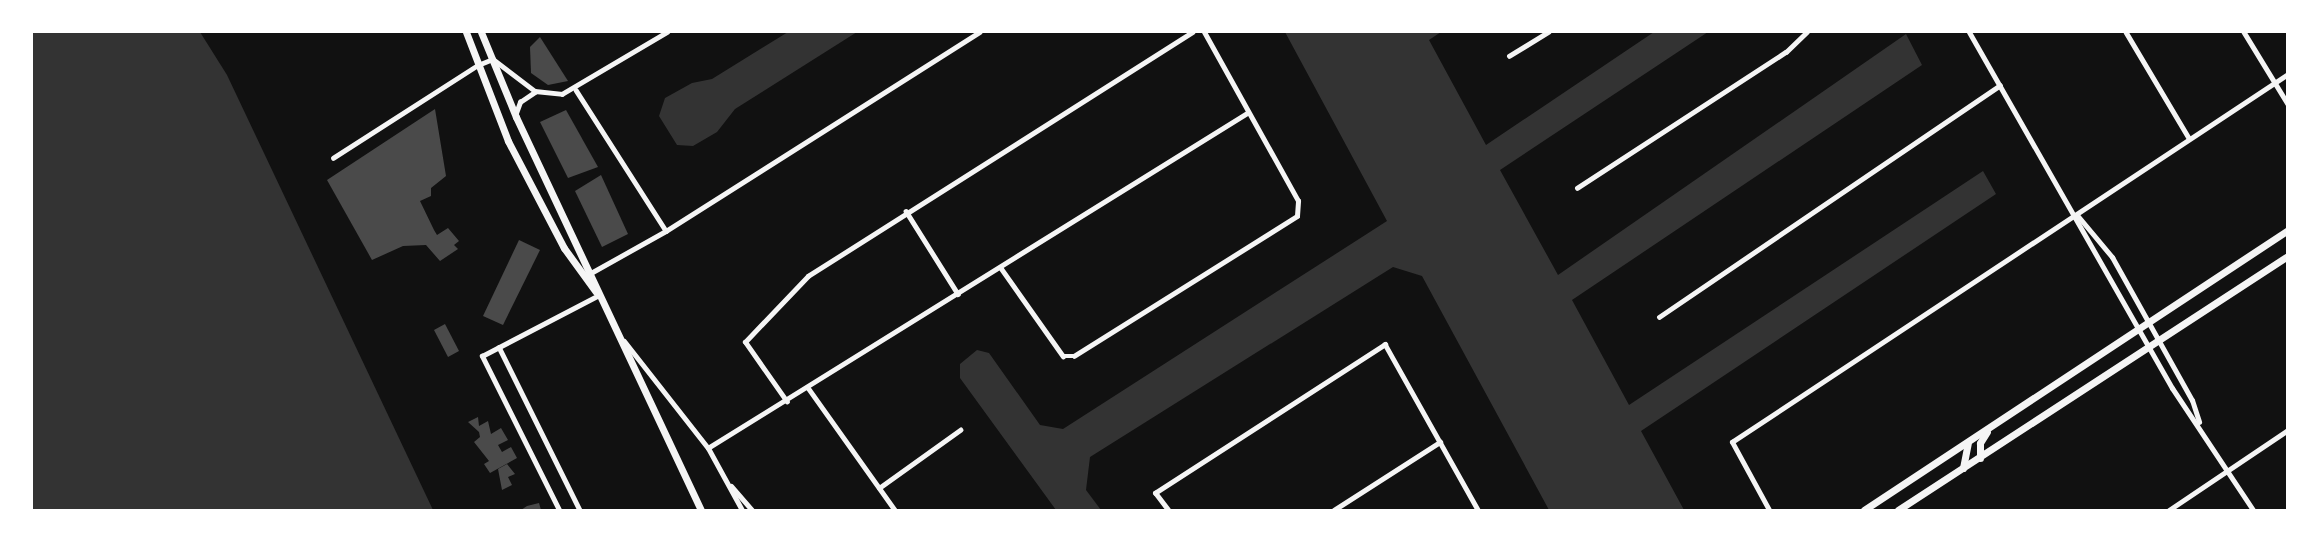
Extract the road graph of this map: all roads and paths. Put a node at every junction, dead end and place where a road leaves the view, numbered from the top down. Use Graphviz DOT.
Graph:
graph roads {
  1 [pos="466,32"];
  2 [pos="481,32"];
  3 [pos="667,32"];
  4 [pos="979,32"];
  5 [pos="1192,32"];
  6 [pos="1204,32"];
  7 [pos="1548,32"];
  8 [pos="1807,32"];
  9 [pos="1969,32"];
  10 [pos="2126,32"];
  11 [pos="2244,32"];
  12 [pos="1509,56"];
  13 [pos="493,60"];
  14 [pos="478,65"];
  15 [pos="2287,74"];
  16 [pos="2274,83"];
  17 [pos="2000,85"];
  18 [pos="576,90"];
  19 [pos="535,91"];
  20 [pos="2287,104"];
  21 [pos="1247,113"];
  22 [pos="516,117"];
  23 [pos="2189,138"];
  24 [pos="333,159"];
  25 [pos="1577,188"];
  26 [pos="906,211"];
  27 [pos="2077,214"];
  28 [pos="2287,230"];
  29 [pos="666,231"];
  30 [pos="2287,256"];
  31 [pos="1001,268"];
  32 [pos="592,273"];
  33 [pos="582,278"];
  34 [pos="958,294"];
  35 [pos="599,295"];
  36 [pos="1659,317"];
  37 [pos="2148,322"];
  38 [pos="2139,329"];
  39 [pos="622,338"];
  40 [pos="2159,342"];
  41 [pos="499,347"];
  42 [pos="2150,348"];
  43 [pos="809,389"];
  44 [pos="787,402"];
  45 [pos="2200,425"];
  46 [pos="1989,429"];
  47 [pos="960,430"];
  48 [pos="2287,430"];
  49 [pos="1440,442"];
  50 [pos="1968,443"];
  51 [pos="708,448"];
  52 [pos="1980,458"];
  53 [pos="1963,469"];
  54 [pos="2228,471"];
  55 [pos="728,483"];
  56 [pos="879,488"];
  57 [pos="559,510"];
  58 [pos="580,510"];
  59 [pos="701,510"];
  60 [pos="742,510"];
  61 [pos="752,510"];
  62 [pos="895,510"];
  63 [pos="1168,510"];
  64 [pos="1334,510"];
  65 [pos="1478,510"];
  66 [pos="1769,510"];
  67 [pos="1864,510"];
  68 [pos="1898,510"];
  69 [pos="2169,510"];
  70 [pos="2253,510"];
  1 -- 14 [label="main road"];
  2 -- 13 [label="main road"];
  3 -- 18 [label="street"];
  4 -- 29 [label="street"];
  5 -- 26 [label="street"];
  6 -- 21 [label="street"];
  7 -- 12 [label="street"];
  8 -- 25 [label="street"];
  9 -- 17 [label="street"];
  10 -- 23 [label="street"];
  11 -- 16 [label="street"];
  13 -- 14 [label="street"];
  13 -- 19 [label="street"];
  13 -- 22 [label="main road"];
  14 -- 24 [label="street"];
  14 -- 33 [label="main road"];
  15 -- 16 [label="street"];
  16 -- 20 [label="street"];
  16 -- 23 [label="street"];
  17 -- 27 [label="street"];
  17 -- 36 [label="street"];
  18 -- 19 [label="street"];
  18 -- 29 [label="street"];
  19 -- 22 [label="street"];
  21 -- 31 [label="street"];
  21 -- 31 [label="street"];
  22 -- 32 [label="main road"];
  23 -- 27 [label="street"];
  26 -- 34 [label="street"];
  26 -- 44 [label="street"];
  27 -- 37 [label="street"];
  27 -- 38 [label="street"];
  27 -- 66 [label="street"];
  28 -- 37 [label="main road"];
  29 -- 32 [label="street"];
  30 -- 40 [label="main road"];
  31 -- 34 [label="street"];
  32 -- 33 [label="street"];
  32 -- 35 [label="main road"];
  33 -- 35 [label="main road"];
  34 -- 43 [label="street"];
  35 -- 39 [label="main road"];
  35 -- 41 [label="street"];
  37 -- 38 [label="main road"];
  37 -- 40 [label="street"];
  38 -- 42 [label="street"];
  38 -- 46 [label="main road"];
  39 -- 51 [label="street"];
  39 -- 59 [label="main road"];
  40 -- 42 [label="main road"];
  40 -- 45 [label="street"];
  41 -- 57 [label="street"];
  41 -- 58 [label="street"];
  42 -- 45 [label="street"];
  42 -- 52 [label="main road"];
  43 -- 44 [label="street"];
  43 -- 56 [label="street"];
  44 -- 51 [label="street"];
  45 -- 54 [label="street"];
  46 -- 50 [label="main road"];
  46 -- 52 [label="main road"];
  47 -- 56 [label="street"];
  48 -- 54 [label="street"];
  49 -- 63 [label="street"];
  49 -- 64 [label="street"];
  49 -- 65 [label="street"];
  50 -- 53 [label="main road"];
  50 -- 67 [label="main road"];
  51 -- 55 [label="street"];
  52 -- 53 [label="main road"];
  53 -- 68 [label="main road"];
  54 -- 69 [label="street"];
  54 -- 70 [label="street"];
  55 -- 60 [label="street"];
  55 -- 61 [label="street"];
  56 -- 62 [label="street"];
}
